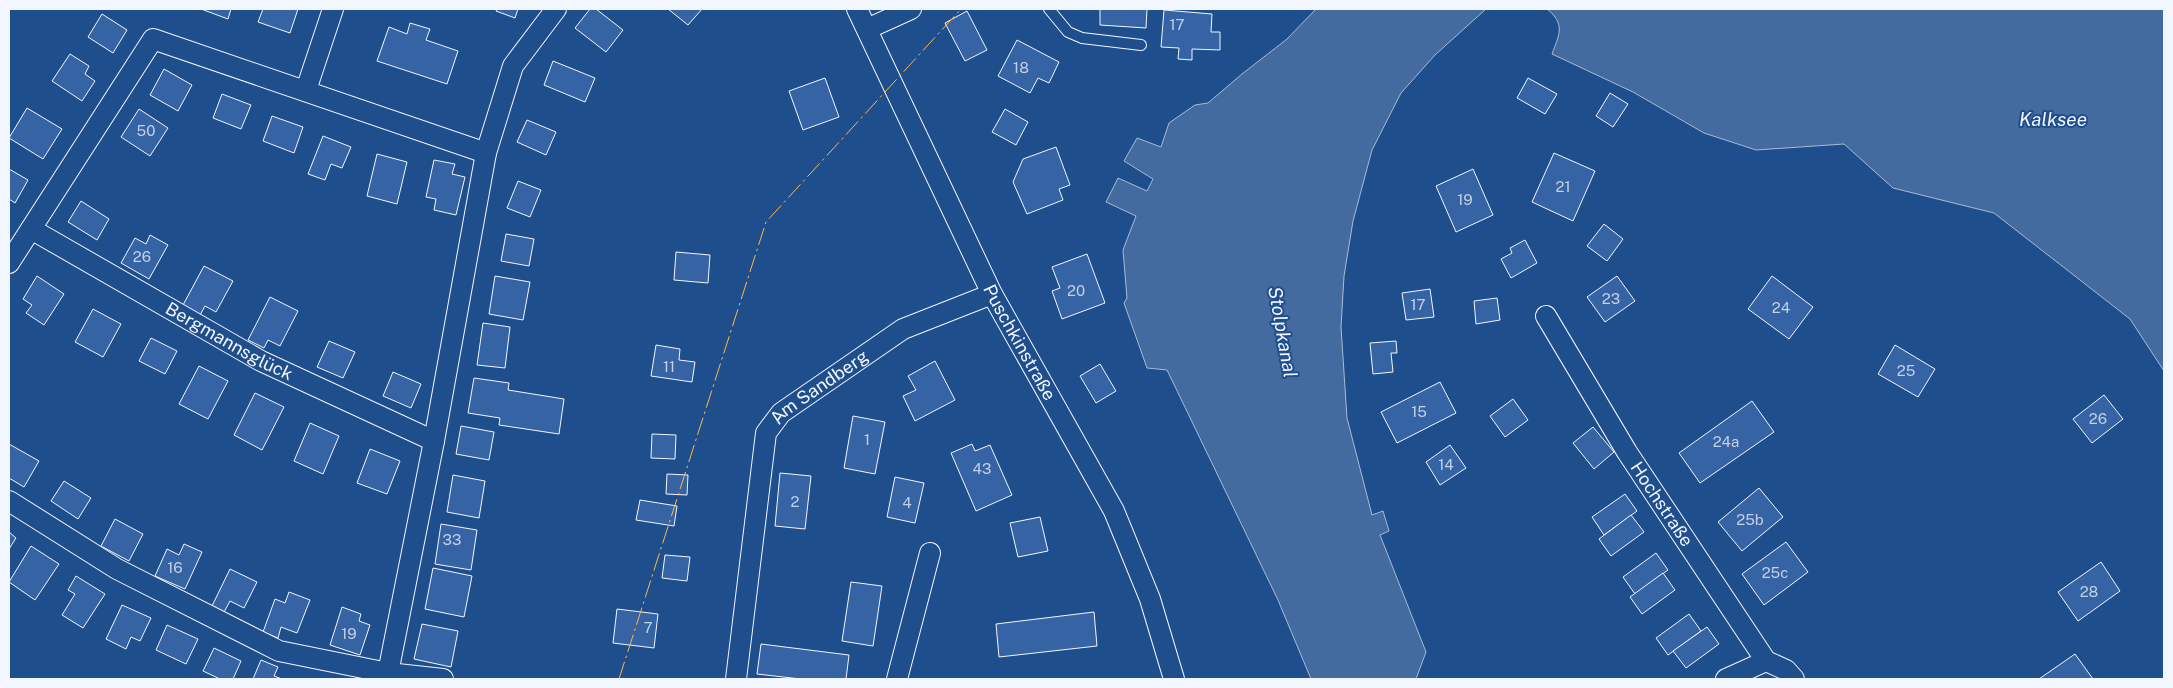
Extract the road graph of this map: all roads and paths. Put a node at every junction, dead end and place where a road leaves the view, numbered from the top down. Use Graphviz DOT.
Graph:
graph roads {
  1 [pos="333,9"];
  2 [pos="556,9"];
  3 [pos="857,9"];
  4 [pos="911,9"];
  5 [pos="1049,9"];
  6 [pos="867,29"];
  7 [pos="1141,46"];
  8 [pos="306,90"];
  9 [pos="486,153"];
  10 [pos="31,229"];
  11 [pos="9,263"];
  12 [pos="992,294"];
  13 [pos="1546,316"];
  14 [pos="434,441"];
  15 [pos="9,501"];
  16 [pos="930,553"];
  17 [pos="1766,661"];
  18 [pos="388,673"];
  19 [pos="443,679"];
  20 [pos="736,679"];
  21 [pos="897,679"];
  22 [pos="1174,679"];
  23 [pos="1726,679"];
  24 [pos="1794,679"];
  1 -- 8 [label="street"];
  2 -- 9 [label="street"];
  3 -- 6 [label="street, Puschkinstraße"];
  4 -- 6 [label="street"];
  5 -- 7 [label="lane"];
  6 -- 12 [label="street, Puschkinstraße"];
  8 -- 9 [label="street"];
  8 -- 10 [label="street"];
  9 -- 14 [label="street"];
  10 -- 11 [label="street"];
  10 -- 14 [label="street, Bergmannsglück"];
  12 -- 20 [label="street, Am Sandberg"];
  12 -- 22 [label="street, Puschkinstraße"];
  13 -- 17 [label="street, Hochstraße"];
  14 -- 18 [label="street"];
  15 -- 18 [label="street"];
  16 -- 21 [label="street"];
  17 -- 23 [label="street"];
  17 -- 24 [label="street, Hochstraße"];
  18 -- 19 [label="street"];
}
